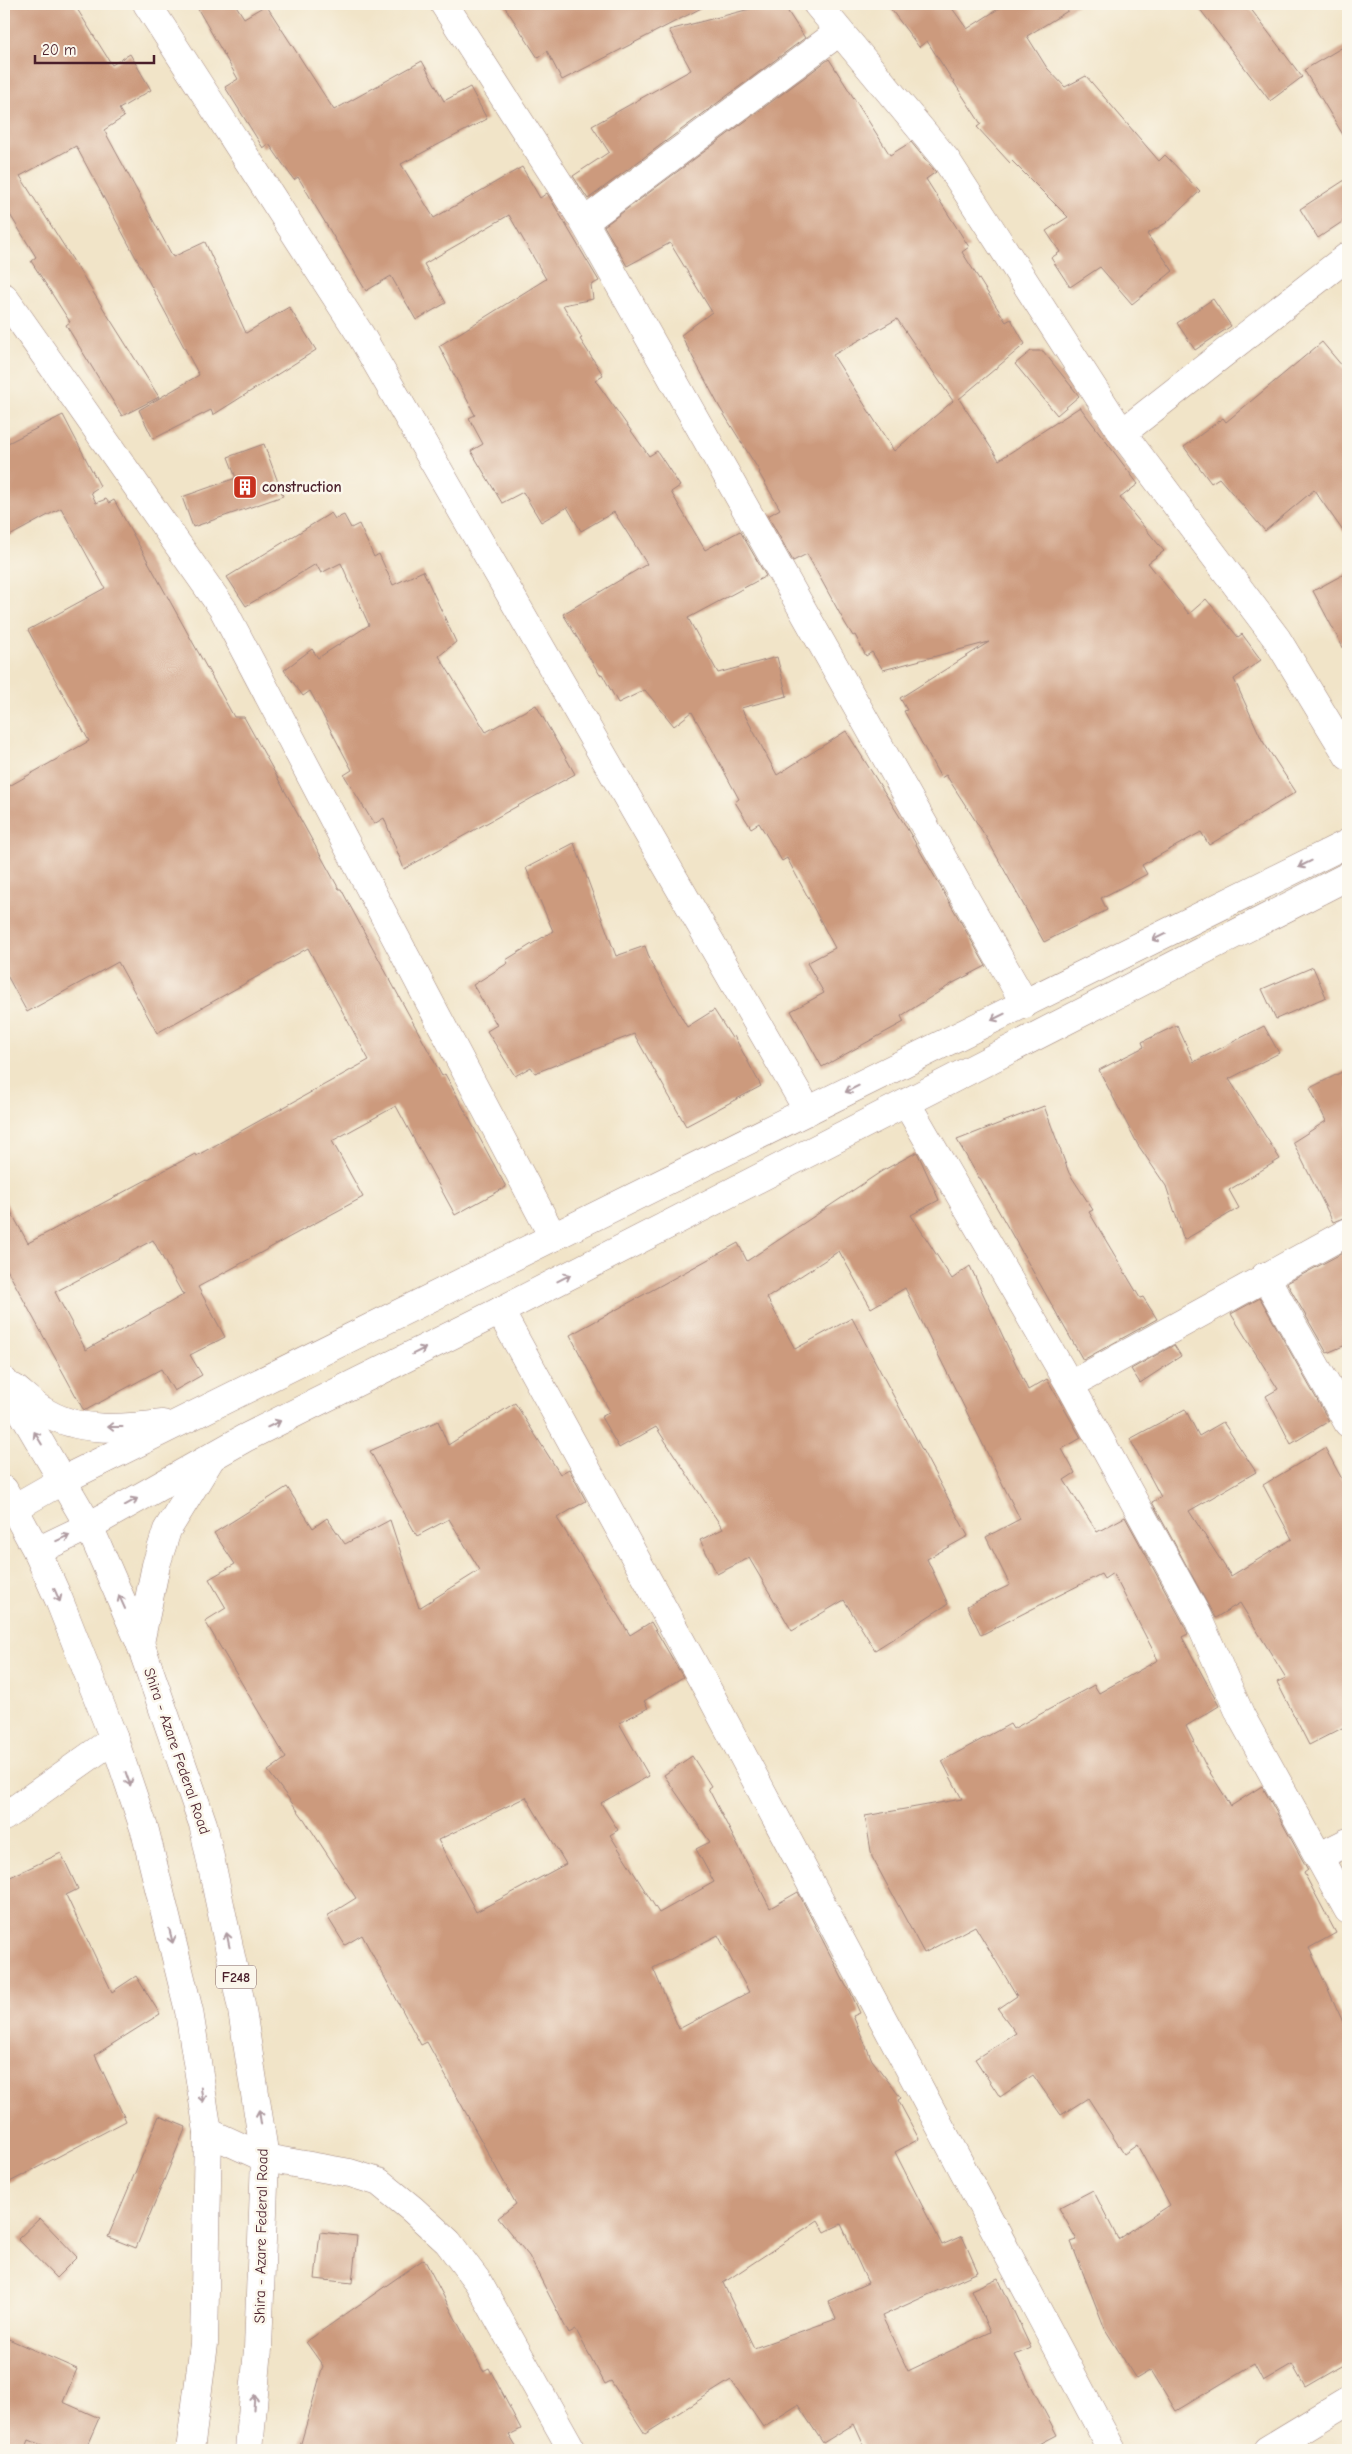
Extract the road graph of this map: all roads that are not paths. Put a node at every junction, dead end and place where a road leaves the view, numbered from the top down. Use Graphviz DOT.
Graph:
graph roads {
  1 [pos="146,4"];
  2 [pos="444,4"];
  3 [pos="817,4"];
  4 [pos="839,32"];
  5 [pos="584,222"];
  6 [pos="1348,256"];
  7 [pos="4,296"];
  8 [pos="1122,433"];
  9 [pos="1348,756"];
  10 [pos="1348,843"];
  11 [pos="1348,876"];
  12 [pos="1025,1004"];
  13 [pos="907,1104"];
  14 [pos="808,1111"];
  15 [pos="1348,1232"];
  16 [pos="553,1237"];
  17 [pos="1265,1276"];
  18 [pos="500,1311"];
  19 [pos="4,1380"];
  20 [pos="1070,1385"];
  21 [pos="181,1422"];
  22 [pos="1348,1423"];
  23 [pos="212,1456"];
  24 [pos="62,1480"];
  25 [pos="9,1499"];
  26 [pos="89,1526"];
  27 [pos="36,1551"];
  28 [pos="140,1643"];
  29 [pos="114,1739"];
  30 [pos="4,1817"];
  31 [pos="1348,1842"];
  32 [pos="1320,1856"];
  33 [pos="1348,1910"];
  34 [pos="208,2132"];
  35 [pos="265,2158"];
  36 [pos="1348,2401"];
  37 [pos="190,2450"];
  38 [pos="249,2450"];
  39 [pos="572,2450"];
  40 [pos="1112,2450"];
  41 [pos="1267,2450"];
  1 -- 14 [label="street"];
  2 -- 5 [label="street"];
  3 -- 4 [label="street"];
  4 -- 5 [label="street"];
  4 -- 8 [label="street"];
  5 -- 12 [label="street"];
  6 -- 8 [label="street"];
  7 -- 16 [label="street"];
  8 -- 9 [label="street"];
  10 -- 12 [label="street, one-way"];
  11 -- 13 [label="street"];
  12 -- 14 [label="street, one-way"];
  18 -- 13 [label="street, one-way"];
  13 -- 20 [label="street"];
  14 -- 16 [label="street"];
  15 -- 17 [label="street"];
  16 -- 21 [label="street"];
  17 -- 20 [label="street"];
  17 -- 22 [label="street"];
  23 -- 18 [label="street, one-way"];
  18 -- 40 [label="street"];
  21 -- 19 [label="street, one-way"];
  24 -- 19 [label="street, Shira - Azare Federal Road / F248, one-way"];
  20 -- 32 [label="street"];
  21 -- 24 [label="street"];
  26 -- 23 [label="street, one-way"];
  23 -- 28 [label="street"];
  24 -- 25 [label="street"];
  24 -- 26 [label="street, Shira - Azare Federal Road / F248"];
  25 -- 27 [label="street"];
  27 -- 26 [label="street, one-way"];
  28 -- 26 [label="street, Shira - Azare Federal Road / F248, one-way"];
  27 -- 29 [label="street, one-way"];
  35 -- 28 [label="street, Shira - Azare Federal Road / F248, one-way"];
  29 -- 30 [label="street"];
  29 -- 34 [label="street, one-way"];
  31 -- 32 [label="street"];
  32 -- 33 [label="street"];
  34 -- 35 [label="street"];
  34 -- 37 [label="street"];
  38 -- 35 [label="street, Shira - Azare Federal Road / F248, one-way"];
  35 -- 39 [label="street"];
  36 -- 41 [label="street"];
}
